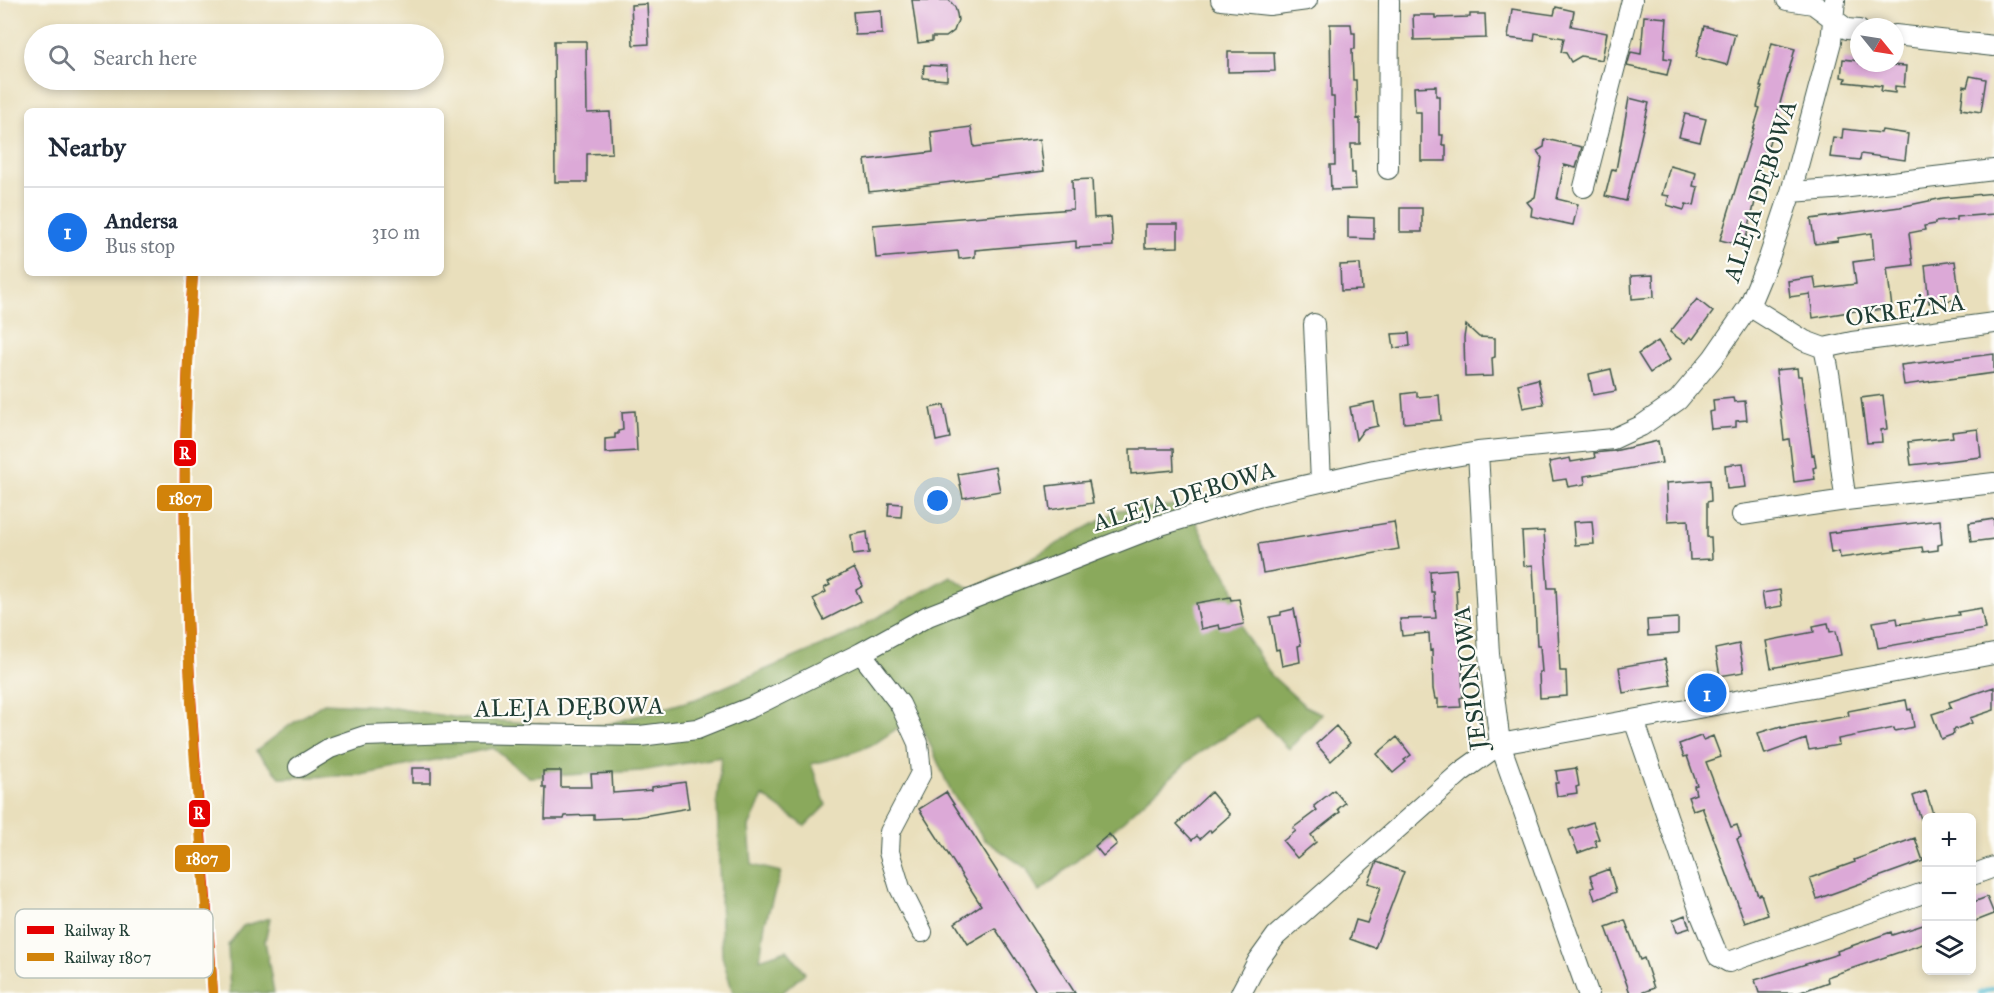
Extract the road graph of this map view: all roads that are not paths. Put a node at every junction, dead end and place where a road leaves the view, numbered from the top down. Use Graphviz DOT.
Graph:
graph roads {
  1 [pos="1221,0"];
  2 [pos="1307,0"];
  3 [pos="1389,0"];
  4 [pos="1632,0"];
  5 [pos="1786,0"];
  6 [pos="1834,10"];
  7 [pos="1850,29"];
  8 [pos="1904,35"];
  9 [pos="1994,46"];
  10 [pos="1388,169"];
  11 [pos="1994,170"];
  12 [pos="1584,187"];
  13 [pos="1791,192"];
  14 [pos="1749,306"];
  15 [pos="1994,323"];
  16 [pos="1314,324"];
  17 [pos="1824,348"];
  18 [pos="1478,452"];
  19 [pos="1321,482"];
  20 [pos="1994,483"];
  21 [pos="1846,500"];
  22 [pos="1742,515"];
  23 [pos="861,653"];
  24 [pos="1994,654"];
  25 [pos="1634,720"];
  26 [pos="1500,744"];
  27 [pos="299,767"];
  28 [pos="1994,867"];
  29 [pos="1976,873"];
  30 [pos="1922,893"];
  31 [pos="922,932"];
  32 [pos="1241,993"];
  33 [pos="1588,993"];
  1 -- 2 [label="street"];
  3 -- 10 [label="street"];
  4 -- 12 [label="street"];
  5 -- 6 [label="street"];
  6 -- 7 [label="street"];
  6 -- 13 [label="street, ALEJA DĘBOWA"];
  8 -- 9 [label="street"];
  11 -- 13 [label="street"];
  13 -- 14 [label="street, ALEJA DĘBOWA"];
  14 -- 17 [label="street, OKRĘŻNA"];
  14 -- 18 [label="street, ALEJA DĘBOWA"];
  15 -- 17 [label="street, OKRĘŻNA"];
  16 -- 19 [label="street"];
  17 -- 21 [label="street, OKRĘŻNA"];
  18 -- 19 [label="street, ALEJA DĘBOWA"];
  18 -- 26 [label="street, JESIONOWA"];
  19 -- 23 [label="street, ALEJA DĘBOWA"];
  20 -- 21 [label="street"];
  21 -- 22 [label="street"];
  23 -- 27 [label="street, ALEJA DĘBOWA"];
  23 -- 31 [label="street"];
  24 -- 25 [label="street"];
  25 -- 26 [label="street"];
  25 -- 30 [label="street"];
  26 -- 32 [label="street"];
  26 -- 33 [label="street, JESIONOWA"];
  28 -- 29 [label="street"];
}
